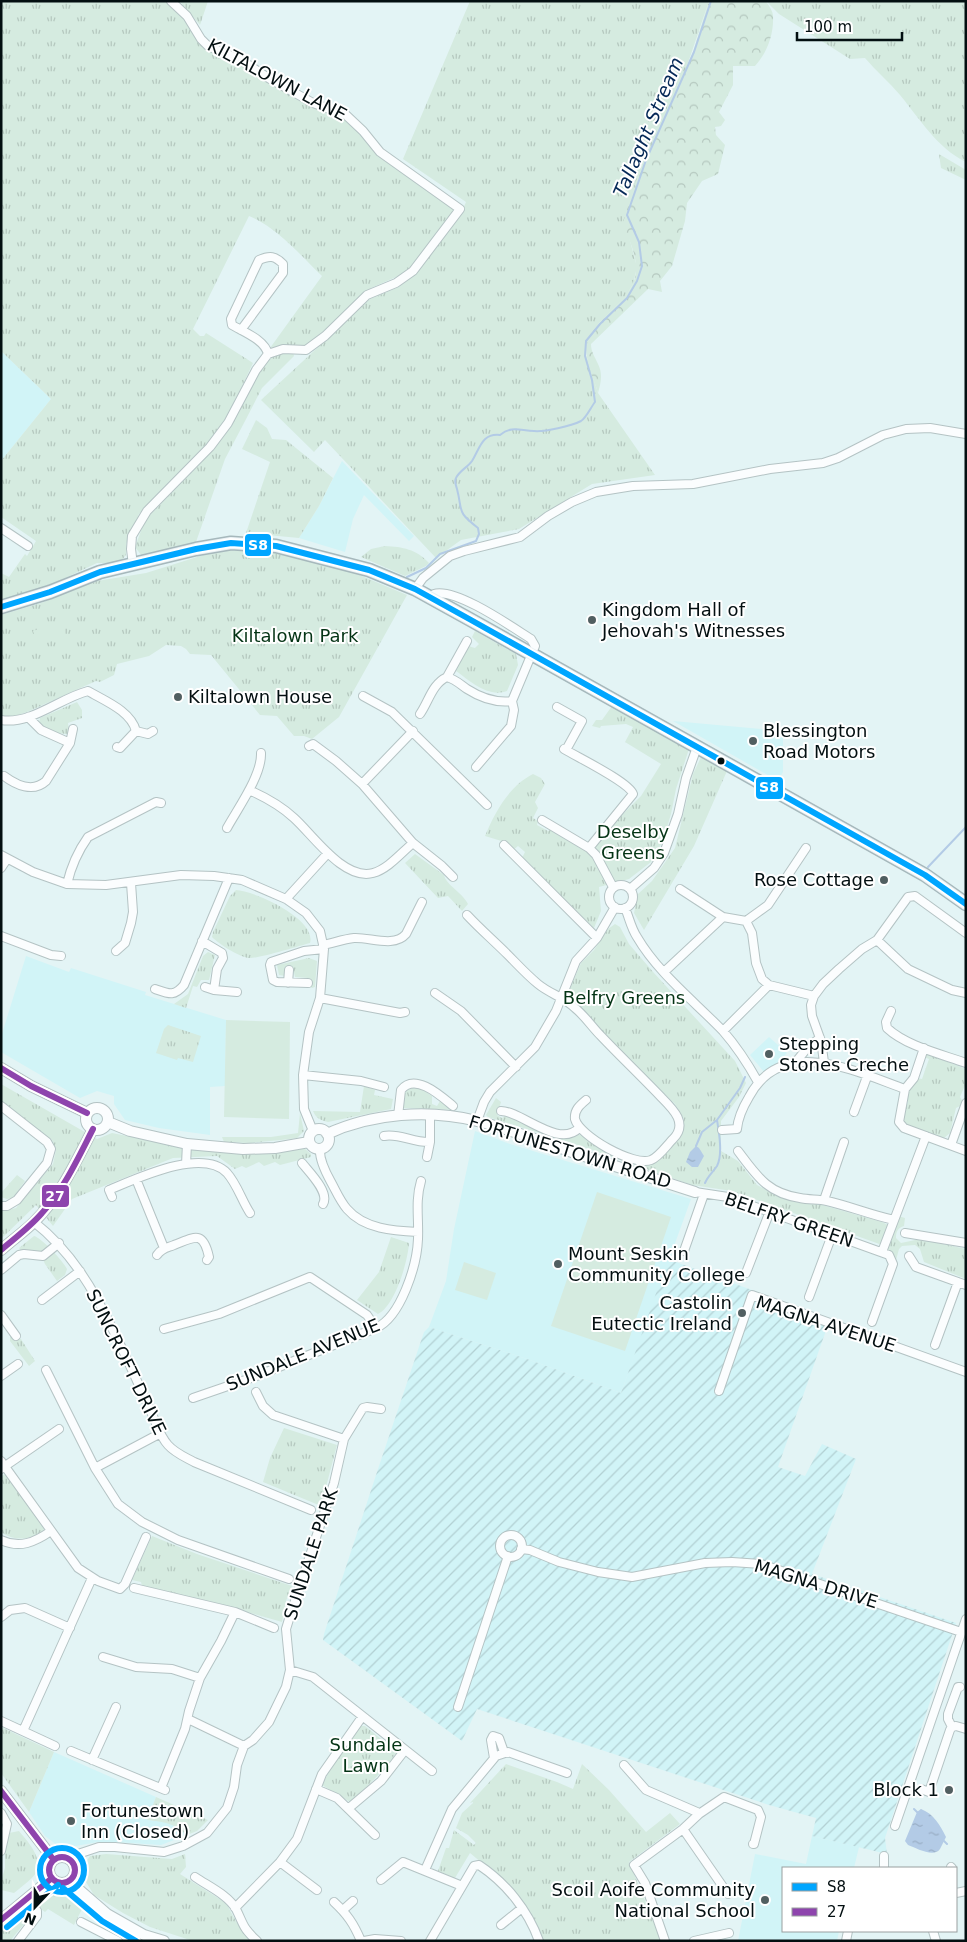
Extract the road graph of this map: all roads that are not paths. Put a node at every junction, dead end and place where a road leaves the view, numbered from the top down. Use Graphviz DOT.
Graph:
graph roads {
  1 [pos="171,1"];
  2 [pos="241,330"];
  3 [pos="268,354"];
  4 [pos="966,434"];
  5 [pos="1,528"];
  6 [pos="28,546"];
  7 [pos="133,565"];
  8 [pos="415,590"];
  9 [pos="1,607"];
  10 [pos="467,641"];
  11 [pos="531,654"];
  12 [pos="448,677"];
  13 [pos="362,696"];
  14 [pos="512,701"];
  15 [pos="557,706"];
  16 [pos="420,714"];
  17 [pos="28,717"];
  18 [pos="1,720"];
  19 [pos="73,729"];
  20 [pos="136,731"];
  21 [pos="153,731"];
  22 [pos="413,731"];
  23 [pos="70,743"];
  24 [pos="309,746"];
  25 [pos="117,747"];
  26 [pos="698,747"];
  27 [pos="261,752"];
  28 [pos="476,767"];
  29 [pos="4,776"];
  30 [pos="362,784"];
  31 [pos="248,790"];
  32 [pos="161,803"];
  33 [pos="487,805"];
  34 [pos="542,820"];
  35 [pos="227,828"];
  36 [pos="413,843"];
  37 [pos="504,846"];
  38 [pos="589,848"];
  39 [pos="806,848"];
  40 [pos="328,853"];
  41 [pos="4,857"];
  42 [pos="1,868"];
  43 [pos="453,877"];
  44 [pos="229,878"];
  45 [pos="131,883"];
  46 [pos="67,884"];
  47 [pos="613,887"];
  48 [pos="630,889"];
  49 [pos="680,889"];
  50 [pos="286,899"];
  51 [pos="422,902"];
  52 [pos="966,904"];
  53 [pos="615,908"];
  54 [pos="625,908"];
  55 [pos="467,915"];
  56 [pos="723,917"];
  57 [pos="746,921"];
  58 [pos="966,933"];
  59 [pos="1,936"];
  60 [pos="597,938"];
  61 [pos="877,940"];
  62 [pos="202,941"];
  63 [pos="323,947"];
  64 [pos="116,951"];
  65 [pos="61,956"];
  66 [pos="289,970"];
  67 [pos="664,972"];
  68 [pos="288,983"];
  69 [pos="308,983"];
  70 [pos="768,985"];
  71 [pos="205,987"];
  72 [pos="155,988"];
  73 [pos="214,990"];
  74 [pos="237,992"];
  75 [pos="435,993"];
  76 [pos="966,993"];
  77 [pos="562,996"];
  78 [pos="814,996"];
  79 [pos="320,998"];
  80 [pos="891,1011"];
  81 [pos="405,1012"];
  82 [pos="723,1031"];
  83 [pos="820,1038"];
  84 [pos="924,1048"];
  85 [pos="824,1062"];
  86 [pos="966,1063"];
  87 [pos="795,1064"];
  88 [pos="516,1067"];
  89 [pos="1,1068"];
  90 [pos="868,1074"];
  91 [pos="303,1075"];
  92 [pos="758,1082"];
  93 [pos="384,1088"];
  94 [pos="905,1089"];
  95 [pos="586,1100"];
  96 [pos="966,1103"];
  97 [pos="1,1106"];
  98 [pos="453,1106"];
  99 [pos="501,1111"];
  100 [pos="854,1112"];
  101 [pos="87,1113"];
  102 [pos="430,1115"];
  103 [pos="398,1116"];
  104 [pos="478,1121"];
  105 [pos="108,1122"];
  106 [pos="579,1128"];
  107 [pos="93,1130"];
  108 [pos="722,1130"];
  109 [pos="313,1131"];
  110 [pos="327,1134"];
  111 [pos="384,1136"];
  112 [pos="926,1136"];
  113 [pos="309,1142"];
  114 [pos="430,1142"];
  115 [pos="844,1142"];
  116 [pos="187,1144"];
  117 [pos="951,1145"];
  118 [pos="320,1149"];
  119 [pos="738,1151"];
  120 [pos="966,1151"];
  121 [pos="427,1157"];
  122 [pos="302,1163"];
  123 [pos="186,1164"];
  124 [pos="136,1179"];
  125 [pos="421,1181"];
  126 [pos="335,1189"];
  127 [pos="700,1193"];
  128 [pos="112,1197"];
  129 [pos="824,1200"];
  130 [pos="1,1206"];
  131 [pos="770,1211"];
  132 [pos="250,1213"];
  133 [pos="894,1220"];
  134 [pos="34,1222"];
  135 [pos="418,1232"];
  136 [pos="905,1233"];
  137 [pos="832,1235"];
  138 [pos="59,1243"];
  139 [pos="966,1243"];
  140 [pos="164,1248"];
  141 [pos="1,1250"];
  142 [pos="684,1251"];
  143 [pos="882,1252"];
  144 [pos="157,1255"];
  145 [pos="909,1256"];
  146 [pos="207,1260"];
  147 [pos="1,1270"];
  148 [pos="80,1272"];
  149 [pos="746,1273"];
  150 [pos="962,1284"];
  151 [pos="809,1297"];
  152 [pos="42,1300"];
  153 [pos="1,1315"];
  154 [pos="872,1322"];
  155 [pos="376,1328"];
  156 [pos="164,1329"];
  157 [pos="16,1336"];
  158 [pos="935,1345"];
  159 [pos="18,1364"];
  160 [pos="46,1370"];
  161 [pos="966,1372"];
  162 [pos="1,1376"];
  163 [pos="719,1391"];
  164 [pos="256,1392"];
  165 [pos="192,1398"];
  166 [pos="382,1409"];
  167 [pos="59,1429"];
  168 [pos="160,1434"];
  169 [pos="344,1439"];
  170 [pos="2,1466"];
  171 [pos="94,1468"];
  172 [pos="311,1510"];
  173 [pos="51,1531"];
  174 [pos="146,1537"];
  175 [pos="1,1540"];
  176 [pos="522,1550"];
  177 [pos="508,1556"];
  178 [pos="92,1578"];
  179 [pos="289,1579"];
  180 [pos="134,1588"];
  181 [pos="235,1612"];
  182 [pos="1,1617"];
  183 [pos="966,1618"];
  184 [pos="70,1628"];
  185 [pos="274,1628"];
  186 [pos="961,1632"];
  187 [pos="103,1657"];
  188 [pos="290,1670"];
  189 [pos="200,1678"];
  190 [pos="960,1688"];
  191 [pos="116,1707"];
  192 [pos="458,1707"];
  193 [pos="362,1717"];
  194 [pos="188,1719"];
  195 [pos="1,1721"];
  196 [pos="952,1727"];
  197 [pos="966,1729"];
  198 [pos="23,1731"];
  199 [pos="55,1746"];
  200 [pos="244,1746"];
  201 [pos="405,1750"];
  202 [pos="71,1751"];
  203 [pos="504,1752"];
  204 [pos="494,1758"];
  205 [pos="92,1760"];
  206 [pos="624,1766"];
  207 [pos="432,1771"];
  208 [pos="568,1773"];
  209 [pos="316,1789"];
  210 [pos="921,1790"];
  211 [pos="1,1791"];
  212 [pos="349,1808"];
  213 [pos="1,1813"];
  214 [pos="699,1814"];
  215 [pos="895,1826"];
  216 [pos="683,1829"];
  217 [pos="375,1835"];
  218 [pos="752,1844"];
  219 [pos="1,1851"];
  220 [pos="884,1856"];
  221 [pos="53,1859"];
  222 [pos="71,1860"];
  223 [pos="280,1862"];
  224 [pos="884,1867"];
  225 [pos="425,1870"];
  226 [pos="195,1877"];
  227 [pos="52,1878"];
  228 [pos="381,1880"];
  229 [pos="69,1881"];
  230 [pos="462,1886"];
  231 [pos="317,1890"];
  232 [pos="728,1894"];
  233 [pos="353,1901"];
  234 [pos="334,1902"];
  235 [pos="236,1908"];
  236 [pos="522,1908"];
  237 [pos="344,1910"];
  238 [pos="37,1911"];
  239 [pos="1,1920"];
  240 [pos="81,1922"];
  241 [pos="501,1925"];
  242 [pos="728,1933"];
  243 [pos="18,1941"];
  244 [pos="118,1941"];
  245 [pos="164,1941"];
  246 [pos="257,1941"];
  247 [pos="362,1941"];
  248 [pos="401,1941"];
  249 [pos="430,1941"];
  250 [pos="539,1941"];
  251 [pos="666,1941"];
  252 [pos="694,1941"];
  1 -- 3 [label="street, KILTALOWN LANE"];
  2 -- 2 [label="street"];
  2 -- 3 [label="street"];
  3 -- 7 [label="street"];
  4 -- 8 [label="street"];
  5 -- 6 [label="street"];
  7 -- 8 [label="main road"];
  7 -- 9 [label="main road"];
  8 -- 11 [label="main road"];
  10 -- 12 [label="street"];
  11 -- 14 [label="street"];
  11 -- 26 [label="main road"];
  12 -- 14 [label="street"];
  12 -- 16 [label="street"];
  13 -- 22 [label="street"];
  14 -- 28 [label="street"];
  15 -- 38 [label="street"];
  17 -- 18 [label="street"];
  17 -- 20 [label="street"];
  17 -- 23 [label="street"];
  19 -- 23 [label="street"];
  20 -- 21 [label="street"];
  20 -- 25 [label="street"];
  22 -- 30 [label="street"];
  22 -- 33 [label="street"];
  23 -- 29 [label="street"];
  24 -- 30 [label="street"];
  26 -- 48 [label="street"];
  26 -- 52 [label="main road"];
  27 -- 31 [label="street"];
  30 -- 36 [label="street"];
  31 -- 35 [label="street"];
  31 -- 40 [label="street"];
  32 -- 46 [label="street"];
  34 -- 38 [label="street"];
  36 -- 40 [label="street"];
  36 -- 43 [label="street"];
  37 -- 60 [label="street"];
  38 -- 47 [label="street"];
  39 -- 57 [label="street"];
  40 -- 50 [label="street"];
  41 -- 42 [label="street"];
  41 -- 46 [label="street"];
  44 -- 45 [label="street"];
  44 -- 50 [label="street"];
  44 -- 62 [label="street"];
  45 -- 46 [label="street"];
  45 -- 64 [label="street"];
  47 -- 48 [label="street"];
  47 -- 53 [label="street"];
  48 -- 54 [label="street"];
  49 -- 56 [label="street"];
  50 -- 63 [label="street"];
  51 -- 63 [label="street"];
  53 -- 54 [label="street"];
  53 -- 60 [label="street"];
  54 -- 67 [label="street"];
  55 -- 77 [label="street"];
  56 -- 57 [label="street"];
  56 -- 67 [label="street"];
  57 -- 70 [label="street"];
  58 -- 61 [label="street"];
  59 -- 65 [label="street"];
  60 -- 77 [label="street"];
  61 -- 76 [label="street"];
  61 -- 78 [label="street"];
  62 -- 72 [label="street"];
  62 -- 73 [label="street"];
  63 -- 68 [label="street"];
  63 -- 79 [label="street"];
  66 -- 68 [label="street"];
  67 -- 82 [label="street"];
  68 -- 69 [label="street"];
  70 -- 78 [label="street"];
  70 -- 82 [label="street"];
  71 -- 73 [label="street"];
  73 -- 74 [label="street"];
  75 -- 88 [label="street"];
  77 -- 88 [label="street"];
  77 -- 106 [label="street"];
  78 -- 83 [label="street"];
  79 -- 81 [label="street"];
  79 -- 91 [label="street"];
  80 -- 84 [label="street"];
  82 -- 92 [label="street"];
  83 -- 85 [label="street"];
  83 -- 87 [label="street"];
  84 -- 86 [label="street"];
  84 -- 94 [label="street"];
  85 -- 87 [label="street"];
  85 -- 90 [label="street"];
  87 -- 92 [label="street"];
  88 -- 104 [label="street"];
  89 -- 101 [label="street"];
  90 -- 94 [label="street"];
  90 -- 100 [label="street"];
  91 -- 93 [label="street"];
  91 -- 109 [label="street"];
  92 -- 108 [label="street"];
  94 -- 112 [label="street"];
  95 -- 106 [label="street"];
  96 -- 117 [label="street"];
  97 -- 130 [label="street"];
  98 -- 103 [label="street"];
  99 -- 106 [label="street"];
  101 -- 105 [label="street"];
  101 -- 107 [label="street"];
  102 -- 103 [label="street, FORTUNESTOWN ROAD"];
  102 -- 104 [label="street, FORTUNESTOWN ROAD"];
  102 -- 114 [label="street"];
  103 -- 110 [label="street, FORTUNESTOWN ROAD"];
  104 -- 127 [label="street, FORTUNESTOWN ROAD"];
  105 -- 107 [label="street"];
  105 -- 116 [label="street"];
  107 -- 134 [label="street"];
  109 -- 110 [label="street"];
  109 -- 113 [label="street"];
  110 -- 118 [label="street"];
  111 -- 114 [label="street"];
  112 -- 117 [label="street"];
  112 -- 133 [label="street"];
  113 -- 116 [label="street"];
  113 -- 118 [label="street"];
  114 -- 121 [label="street"];
  115 -- 129 [label="street"];
  116 -- 123 [label="street"];
  117 -- 120 [label="street"];
  118 -- 126 [label="street"];
  119 -- 129 [label="street"];
  122 -- 126 [label="street"];
  123 -- 124 [label="street"];
  123 -- 132 [label="street"];
  124 -- 128 [label="street"];
  124 -- 140 [label="street"];
  125 -- 135 [label="street, SUNDALE AVENUE"];
  126 -- 135 [label="street"];
  127 -- 131 [label="street, BELFRY GREEN"];
  127 -- 142 [label="street"];
  129 -- 133 [label="street"];
  131 -- 137 [label="street, BELFRY GREEN"];
  131 -- 149 [label="street"];
  133 -- 143 [label="street"];
  134 -- 138 [label="street, SUNCROFT DRIVE"];
  134 -- 141 [label="street"];
  135 -- 155 [label="street, SUNDALE AVENUE"];
  136 -- 139 [label="street"];
  137 -- 143 [label="street, BELFRY GREEN"];
  137 -- 151 [label="street"];
  138 -- 147 [label="street"];
  138 -- 148 [label="street, SUNCROFT DRIVE"];
  140 -- 144 [label="street"];
  140 -- 146 [label="street"];
  143 -- 154 [label="street"];
  145 -- 150 [label="street"];
  148 -- 152 [label="street, SUNCROFT DRIVE"];
  148 -- 168 [label="street, SUNCROFT DRIVE"];
  150 -- 158 [label="street"];
  153 -- 157 [label="street"];
  155 -- 156 [label="street"];
  155 -- 165 [label="street, SUNDALE AVENUE"];
  159 -- 162 [label="street"];
  160 -- 171 [label="street"];
  161 -- 163 [label="street, MAGNA AVENUE"];
  164 -- 169 [label="street"];
  166 -- 169 [label="street, SUNDALE PARK"];
  167 -- 170 [label="street"];
  168 -- 171 [label="street"];
  168 -- 172 [label="street, SUNCROFT DRIVE"];
  169 -- 188 [label="street, SUNDALE PARK"];
  170 -- 173 [label="street"];
  171 -- 179 [label="street"];
  173 -- 175 [label="street"];
  173 -- 178 [label="street"];
  174 -- 178 [label="street"];
  176 -- 177 [label="street"];
  176 -- 177 [label="street, MAGNA DRIVE"];
  176 -- 186 [label="street, MAGNA DRIVE"];
  177 -- 192 [label="street, MAGNA DRIVE"];
  178 -- 184 [label="street"];
  180 -- 181 [label="street"];
  181 -- 185 [label="street"];
  181 -- 189 [label="street"];
  182 -- 184 [label="street"];
  183 -- 186 [label="street"];
  184 -- 198 [label="street"];
  186 -- 215 [label="street"];
  187 -- 189 [label="street"];
  188 -- 193 [label="street"];
  188 -- 200 [label="street, SUNDALE PARK"];
  189 -- 194 [label="street"];
  190 -- 196 [label="street"];
  191 -- 205 [label="street"];
  193 -- 201 [label="street"];
  193 -- 209 [label="street"];
  194 -- 200 [label="street"];
  194 -- 205 [label="street"];
  195 -- 198 [label="street"];
  196 -- 197 [label="street"];
  196 -- 210 [label="street"];
  198 -- 199 [label="street"];
  200 -- 222 [label="street"];
  201 -- 207 [label="street"];
  201 -- 212 [label="street"];
  202 -- 205 [label="street"];
  203 -- 204 [label="street"];
  203 -- 204 [label="street"];
  203 -- 208 [label="street"];
  204 -- 225 [label="street"];
  206 -- 214 [label="street"];
  209 -- 212 [label="street"];
  209 -- 223 [label="street"];
  211 -- 221 [label="street"];
  212 -- 217 [label="street"];
  213 -- 219 [label="street"];
  214 -- 216 [label="street"];
  214 -- 218 [label="street"];
  216 -- 232 [label="street"];
  216 -- 251 [label="street"];
  220 -- 224 [label="street"];
  221 -- 222 [label="street"];
  221 -- 227 [label="street"];
  222 -- 229 [label="street"];
  223 -- 231 [label="street"];
  223 -- 235 [label="street"];
  225 -- 228 [label="street"];
  225 -- 230 [label="street"];
  226 -- 235 [label="street"];
  227 -- 229 [label="street"];
  227 -- 239 [label="street"];
  229 -- 245 [label="street"];
  230 -- 236 [label="street"];
  230 -- 249 [label="street"];
  233 -- 237 [label="street"];
  234 -- 237 [label="street"];
  235 -- 246 [label="street"];
  236 -- 241 [label="street"];
  236 -- 250 [label="street"];
  237 -- 247 [label="street"];
  238 -- 243 [label="street"];
  240 -- 244 [label="street"];
  242 -- 252 [label="street"];
  247 -- 248 [label="street"];
}
